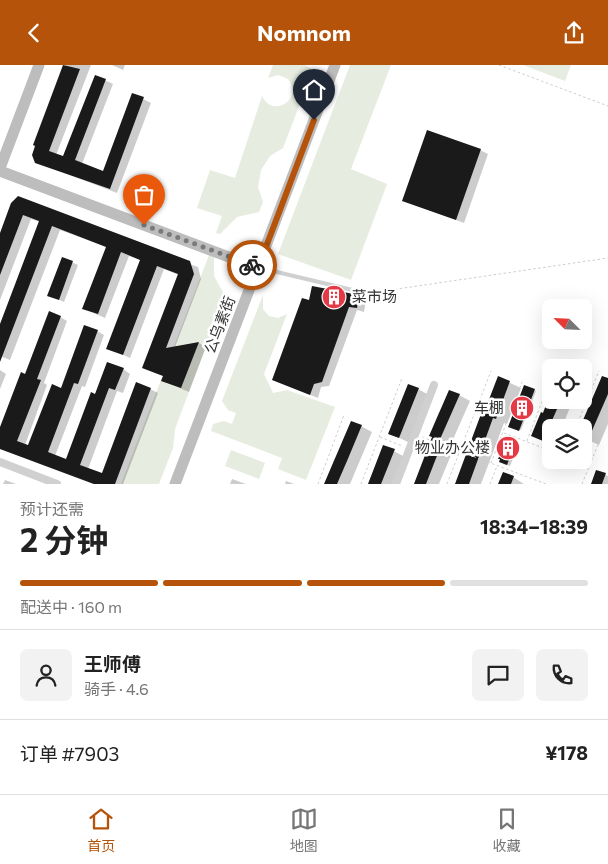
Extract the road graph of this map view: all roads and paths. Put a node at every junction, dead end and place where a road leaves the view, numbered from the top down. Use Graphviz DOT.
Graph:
graph roads {
  1 [pos="39,65"];
  2 [pos="327,65"];
  3 [pos="335,65"];
  4 [pos="499,65"];
  5 [pos="608,106"];
  6 [pos="0,169"];
  7 [pos="608,258"];
  8 [pos="254,267"];
  9 [pos="365,293"];
  10 [pos="491,371"];
  11 [pos="599,371"];
  12 [pos="402,379"];
  13 [pos="522,382"];
  14 [pos="434,385"];
  15 [pos="542,402"];
  16 [pos="344,415"];
  17 [pos="579,419"];
  18 [pos="608,420"];
  19 [pos="503,432"];
  20 [pos="415,434"];
  21 [pos="379,437"];
  22 [pos="527,441"];
  23 [pos="542,447"];
  24 [pos="409,449"];
  25 [pos="460,451"];
  26 [pos="592,460"];
  27 [pos="0,462"];
  28 [pos="491,463"];
  29 [pos="498,466"];
  30 [pos="588,469"];
  31 [pos="538,481"];
  32 [pos="58,484"];
  33 [pos="168,484"];
  34 [pos="175,484"];
  35 [pos="318,484"];
  36 [pos="361,484"];
  37 [pos="396,484"];
  38 [pos="448,484"];
  39 [pos="490,484"];
  40 [pos="537,484"];
  41 [pos="546,484"];
  42 [pos="582,484"];
  1 -- 6 [label="main road"];
  2 -- 8 [label="main road, 公乌素街"];
  3 -- 8 [label="main road, 公乌素街"];
  4 -- 5 [label="path"];
  6 -- 8 [label="main road"];
  7 -- 9 [label="path"];
  8 -- 9 [label="lane"];
  8 -- 33 [label="main road, 公乌素街"];
  8 -- 34 [label="main road, 公乌素街"];
  10 -- 25 [label="path"];
  11 -- 17 [label="path"];
  12 -- 21 [label="path"];
  13 -- 19 [label="path"];
  14 -- 20 [label="street"];
  15 -- 22 [label="path"];
  16 -- 35 [label="path"];
  18 -- 26 [label="path"];
  19 -- 22 [label="path"];
  19 -- 28 [label="path"];
  20 -- 24 [label="street"];
  20 -- 25 [label="path"];
  21 -- 24 [label="path"];
  21 -- 36 [label="path"];
  22 -- 23 [label="path"];
  24 -- 37 [label="street"];
  25 -- 28 [label="path"];
  25 -- 38 [label="path"];
  27 -- 32 [label="street"];
  28 -- 29 [label="path"];
  29 -- 31 [label="path"];
  29 -- 39 [label="path"];
  30 -- 42 [label="path"];
  31 -- 40 [label="path"];
  31 -- 41 [label="path"];
}
